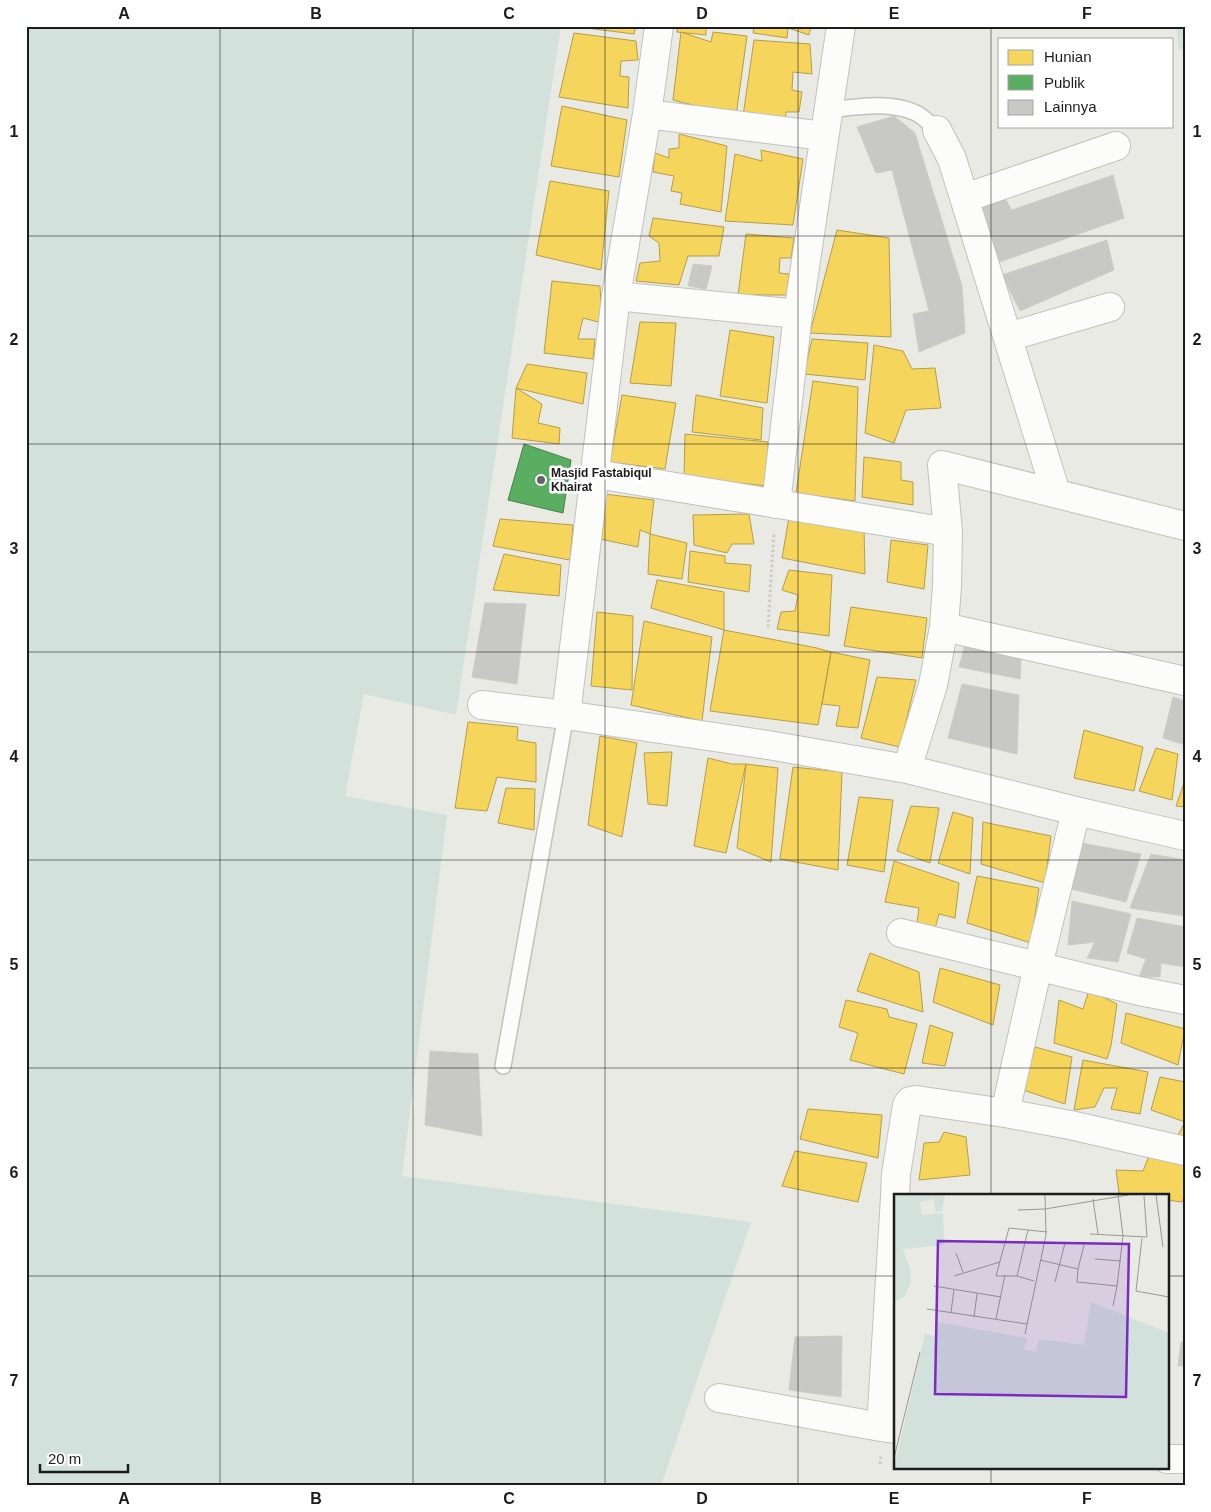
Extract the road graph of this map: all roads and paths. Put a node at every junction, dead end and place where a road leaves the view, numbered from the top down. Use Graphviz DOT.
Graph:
graph roads {
  1 [pos="658,26"];
  2 [pos="841,26"];
  3 [pos="828,110"];
  4 [pos="647,114"];
  5 [pos="937,130"];
  6 [pos="824,136"];
  7 [pos="1116,146"];
  8 [pos="964,198"];
  9 [pos="616,296"];
  10 [pos="1110,306"];
  11 [pos="798,314"];
  12 [pos="1008,337"];
  13 [pos="596,474"];
  14 [pos="1056,493"];
  15 [pos="776,504"];
  16 [pos="1185,526"];
  17 [pos="948,532"];
  18 [pos="768,627"];
  19 [pos="944,627"];
  20 [pos="1185,680"];
  21 [pos="482,705"];
  22 [pos="566,715"];
  23 [pos="907,769"];
  24 [pos="1076,811"];
  25 [pos="1185,836"];
  26 [pos="901,933"];
  27 [pos="1038,966"];
  28 [pos="1185,1000"];
  29 [pos="503,1066"];
  30 [pos="1005,1113"];
  31 [pos="1185,1151"];
  32 [pos="895,1194"];
  33 [pos="894,1229"];
  34 [pos="718,1398"];
  35 [pos="888,1428"];
  36 [pos="1168,1458"];
  37 [pos="1185,1459"];
  1 -- 4 [label="street"];
  2 -- 3 [label="street"];
  3 -- 5 [label="lane"];
  3 -- 6 [label="street"];
  4 -- 6 [label="street"];
  4 -- 9 [label="street"];
  5 -- 8 [label="street"];
  6 -- 11 [label="street"];
  7 -- 8 [label="street"];
  8 -- 12 [label="street"];
  9 -- 11 [label="street"];
  9 -- 13 [label="street"];
  10 -- 12 [label="street"];
  11 -- 15 [label="street"];
  12 -- 14 [label="street"];
  13 -- 15 [label="street"];
  13 -- 22 [label="street"];
  14 -- 16 [label="street"];
  14 -- 17 [label="street"];
  15 -- 17 [label="street"];
  15 -- 18 [label="path"];
  17 -- 19 [label="street"];
  19 -- 20 [label="street"];
  19 -- 23 [label="street"];
  21 -- 22 [label="street"];
  22 -- 23 [label="street"];
  22 -- 29 [label="lane"];
  23 -- 24 [label="street"];
  24 -- 25 [label="street"];
  24 -- 27 [label="street"];
  26 -- 27 [label="street"];
  27 -- 28 [label="street"];
  27 -- 30 [label="street"];
  30 -- 31 [label="street"];
  30 -- 32 [label="street"];
  33 -- 35 [label="street"];
  34 -- 35 [label="street"];
  36 -- 37 [label="street"];
}
